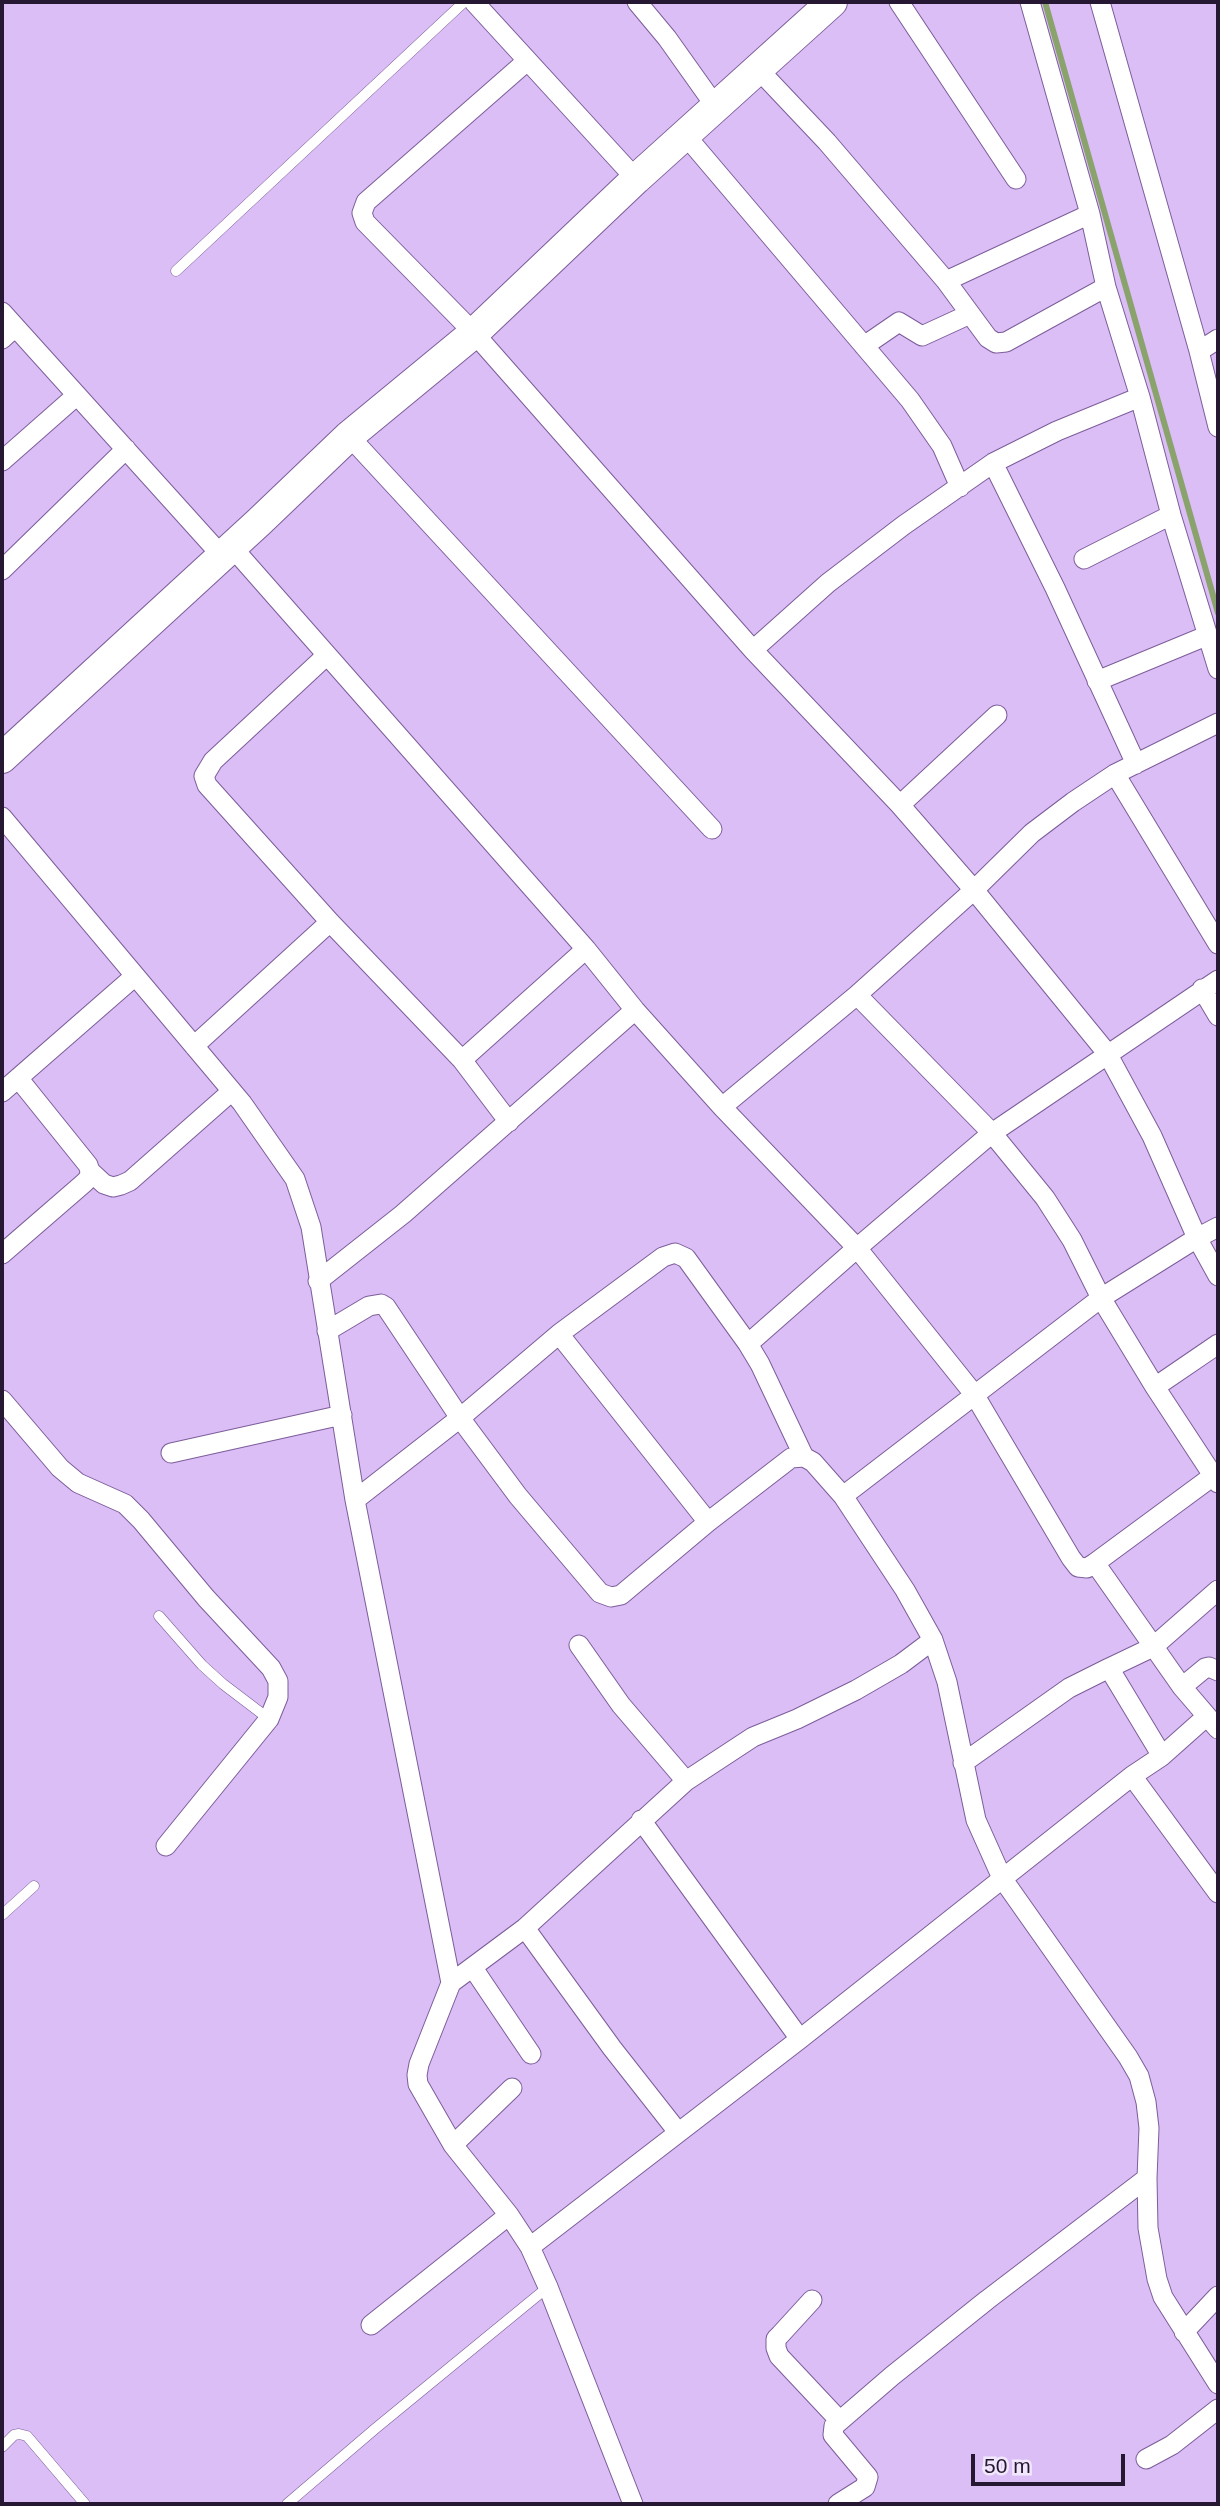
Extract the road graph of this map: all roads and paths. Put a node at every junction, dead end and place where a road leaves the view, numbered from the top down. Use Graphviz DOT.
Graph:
graph roads {
  1 [pos="464,2"];
  2 [pos="474,2"];
  3 [pos="637,2"];
  4 [pos="832,2"];
  5 [pos="899,2"];
  6 [pos="1030,2"];
  7 [pos="1100,2"];
  8 [pos="527,61"];
  9 [pos="758,69"];
  10 [pos="716,107"];
  11 [pos="686,136"];
  12 [pos="636,179"];
  13 [pos="1016,179"];
  14 [pos="1090,214"];
  15 [pos="176,271"];
  16 [pos="946,281"];
  17 [pos="1106,287"];
  18 [pos="2,312"];
  19 [pos="970,314"];
  20 [pos="8,333"];
  21 [pos="474,333"];
  22 [pos="1218,339"];
  23 [pos="864,346"];
  24 [pos="1199,351"];
  25 [pos="77,395"];
  26 [pos="1140,397"];
  27 [pos="1218,427"];
  28 [pos="349,436"];
  29 [pos="126,449"];
  30 [pos="2,461"];
  31 [pos="993,463"];
  32 [pos="960,487"];
  33 [pos="1171,516"];
  34 [pos="227,552"];
  35 [pos="1084,559"];
  36 [pos="2,570"];
  37 [pos="1206,636"];
  38 [pos="753,650"];
  39 [pos="327,656"];
  40 [pos="1218,669"];
  41 [pos="1097,681"];
  42 [pos="997,715"];
  43 [pos="1218,723"];
  44 [pos="2,758"];
  45 [pos="1136,764"];
  46 [pos="1115,774"];
  47 [pos="900,805"];
  48 [pos="2,817"];
  49 [pos="712,829"];
  50 [pos="974,890"];
  51 [pos="330,922"];
  52 [pos="1218,944"];
  53 [pos="586,949"];
  54 [pos="135,976"];
  55 [pos="1210,984"];
  56 [pos="857,995"];
  57 [pos="635,1010"];
  58 [pos="1218,1016"];
  59 [pos="194,1046"];
  60 [pos="1107,1053"];
  61 [pos="462,1060"];
  62 [pos="18,1078"];
  63 [pos="232,1091"];
  64 [pos="2,1092"];
  65 [pos="722,1107"];
  66 [pos="509,1122"];
  67 [pos="992,1133"];
  68 [pos="90,1171"];
  69 [pos="1218,1227"];
  70 [pos="1196,1238"];
  71 [pos="857,1248"];
  72 [pos="2,1254"];
  73 [pos="1218,1276"];
  74 [pos="318,1281"];
  75 [pos="1101,1298"];
  76 [pos="327,1331"];
  77 [pos="559,1334"];
  78 [pos="748,1344"];
  79 [pos="1218,1344"];
  80 [pos="1155,1387"];
  81 [pos="974,1394"];
  82 [pos="2,1400"];
  83 [pos="342,1415"];
  84 [pos="460,1418"];
  85 [pos="171,1453"];
  86 [pos="804,1457"];
  87 [pos="1216,1480"];
  88 [pos="843,1496"];
  89 [pos="355,1500"];
  90 [pos="708,1522"];
  91 [pos="1096,1563"];
  92 [pos="1218,1590"];
  93 [pos="159,1616"];
  94 [pos="933,1640"];
  95 [pos="579,1645"];
  96 [pos="1153,1647"];
  97 [pos="1109,1668"];
  98 [pos="1218,1671"];
  99 [pos="1182,1687"];
  100 [pos="269,1719"];
  101 [pos="1212,1723"];
  102 [pos="1162,1756"];
  103 [pos="963,1763"];
  104 [pos="1132,1776"];
  105 [pos="686,1781"];
  106 [pos="641,1820"];
  107 [pos="166,1846"];
  108 [pos="1002,1878"];
  109 [pos="34,1886"];
  110 [pos="1218,1894"];
  111 [pos="2,1915"];
  112 [pos="525,1928"];
  113 [pos="473,1968"];
  114 [pos="451,1983"];
  115 [pos="800,2039"];
  116 [pos="531,2054"];
  117 [pos="512,2088"];
  118 [pos="678,2132"];
  119 [pos="453,2144"];
  120 [pos="1147,2179"];
  121 [pos="509,2215"];
  122 [pos="530,2247"];
  123 [pos="548,2287"];
  124 [pos="1218,2296"];
  125 [pos="812,2300"];
  126 [pos="371,2325"];
  127 [pos="1184,2332"];
  128 [pos="1218,2384"];
  129 [pos="1218,2409"];
  130 [pos="840,2421"];
  131 [pos="2,2446"];
  132 [pos="1146,2459"];
  133 [pos="85,2504"];
  134 [pos="287,2504"];
  135 [pos="633,2504"];
  136 [pos="838,2504"];
  1 -- 15 [label="lane"];
  2 -- 8 [label="street"];
  3 -- 10 [label="street"];
  4 -- 9 [label="main road"];
  5 -- 13 [label="street"];
  6 -- 14 [label="street"];
  7 -- 24 [label="street"];
  8 -- 12 [label="street"];
  8 -- 21 [label="street"];
  9 -- 10 [label="main road"];
  9 -- 16 [label="street"];
  10 -- 11 [label="main road"];
  11 -- 12 [label="main road"];
  11 -- 23 [label="street"];
  12 -- 21 [label="main road"];
  14 -- 16 [label="street"];
  14 -- 17 [label="street"];
  16 -- 19 [label="street"];
  17 -- 19 [label="street"];
  17 -- 26 [label="street"];
  18 -- 20 [label="street"];
  19 -- 23 [label="street"];
  20 -- 25 [label="street"];
  21 -- 28 [label="main road"];
  21 -- 38 [label="street"];
  22 -- 24 [label="street"];
  23 -- 32 [label="street"];
  24 -- 27 [label="street"];
  25 -- 29 [label="street"];
  25 -- 30 [label="street"];
  26 -- 31 [label="street"];
  26 -- 33 [label="street"];
  28 -- 34 [label="main road"];
  28 -- 49 [label="street"];
  29 -- 34 [label="street"];
  29 -- 36 [label="street"];
  31 -- 32 [label="street"];
  31 -- 41 [label="street"];
  32 -- 38 [label="street"];
  33 -- 35 [label="street"];
  33 -- 37 [label="street"];
  34 -- 39 [label="street"];
  34 -- 44 [label="main road"];
  37 -- 40 [label="street"];
  37 -- 41 [label="street"];
  38 -- 47 [label="street"];
  39 -- 51 [label="street"];
  39 -- 53 [label="street"];
  41 -- 45 [label="street"];
  42 -- 47 [label="street"];
  43 -- 45 [label="street"];
  45 -- 46 [label="street"];
  46 -- 50 [label="street"];
  46 -- 52 [label="street"];
  47 -- 50 [label="street"];
  48 -- 54 [label="street"];
  50 -- 56 [label="street"];
  50 -- 60 [label="street"];
  51 -- 59 [label="street"];
  51 -- 61 [label="street"];
  53 -- 57 [label="street"];
  53 -- 61 [label="street"];
  54 -- 59 [label="street"];
  54 -- 62 [label="street"];
  55 -- 58 [label="street"];
  55 -- 60 [label="street"];
  56 -- 65 [label="street"];
  56 -- 67 [label="street"];
  57 -- 65 [label="street"];
  57 -- 66 [label="street"];
  59 -- 63 [label="street"];
  60 -- 67 [label="street"];
  60 -- 70 [label="street"];
  61 -- 66 [label="street"];
  62 -- 64 [label="street"];
  62 -- 68 [label="street"];
  63 -- 68 [label="street"];
  63 -- 74 [label="street"];
  65 -- 71 [label="street"];
  66 -- 74 [label="street"];
  67 -- 71 [label="street"];
  67 -- 75 [label="street"];
  68 -- 72 [label="street"];
  69 -- 70 [label="street"];
  70 -- 73 [label="street"];
  70 -- 75 [label="street"];
  71 -- 78 [label="street"];
  71 -- 81 [label="street"];
  74 -- 76 [label="street"];
  75 -- 80 [label="street"];
  75 -- 81 [label="street"];
  76 -- 83 [label="street"];
  76 -- 84 [label="street"];
  77 -- 78 [label="street"];
  77 -- 84 [label="street"];
  77 -- 90 [label="street"];
  78 -- 86 [label="street"];
  79 -- 80 [label="street"];
  80 -- 87 [label="street"];
  81 -- 88 [label="street"];
  81 -- 91 [label="street"];
  82 -- 100 [label="street"];
  83 -- 85 [label="street"];
  83 -- 89 [label="street"];
  84 -- 89 [label="street"];
  84 -- 90 [label="street"];
  86 -- 88 [label="street"];
  86 -- 90 [label="street"];
  87 -- 91 [label="street"];
  88 -- 94 [label="street"];
  89 -- 114 [label="street"];
  91 -- 96 [label="street"];
  92 -- 96 [label="street"];
  93 -- 100 [label="lane"];
  94 -- 103 [label="street"];
  94 -- 105 [label="street"];
  95 -- 105 [label="street"];
  96 -- 97 [label="street"];
  96 -- 99 [label="street"];
  97 -- 102 [label="street"];
  97 -- 103 [label="street"];
  98 -- 99 [label="street"];
  99 -- 101 [label="street"];
  100 -- 107 [label="street"];
  101 -- 102 [label="street"];
  102 -- 104 [label="street"];
  103 -- 108 [label="street"];
  104 -- 108 [label="street"];
  104 -- 110 [label="street"];
  105 -- 106 [label="street"];
  106 -- 112 [label="street"];
  106 -- 115 [label="street"];
  108 -- 115 [label="street"];
  108 -- 120 [label="street"];
  109 -- 111 [label="lane"];
  112 -- 113 [label="street"];
  112 -- 118 [label="street"];
  113 -- 114 [label="street"];
  113 -- 116 [label="street"];
  114 -- 119 [label="street"];
  115 -- 118 [label="street"];
  117 -- 119 [label="street"];
  118 -- 122 [label="street"];
  119 -- 121 [label="street"];
  120 -- 127 [label="street"];
  120 -- 130 [label="street"];
  121 -- 122 [label="street"];
  121 -- 126 [label="street"];
  122 -- 123 [label="street"];
  123 -- 134 [label="lane"];
  123 -- 135 [label="street"];
  124 -- 127 [label="street"];
  125 -- 130 [label="street"];
  127 -- 128 [label="street"];
  129 -- 132 [label="street"];
  130 -- 136 [label="street"];
  131 -- 133 [label="lane"];
}
